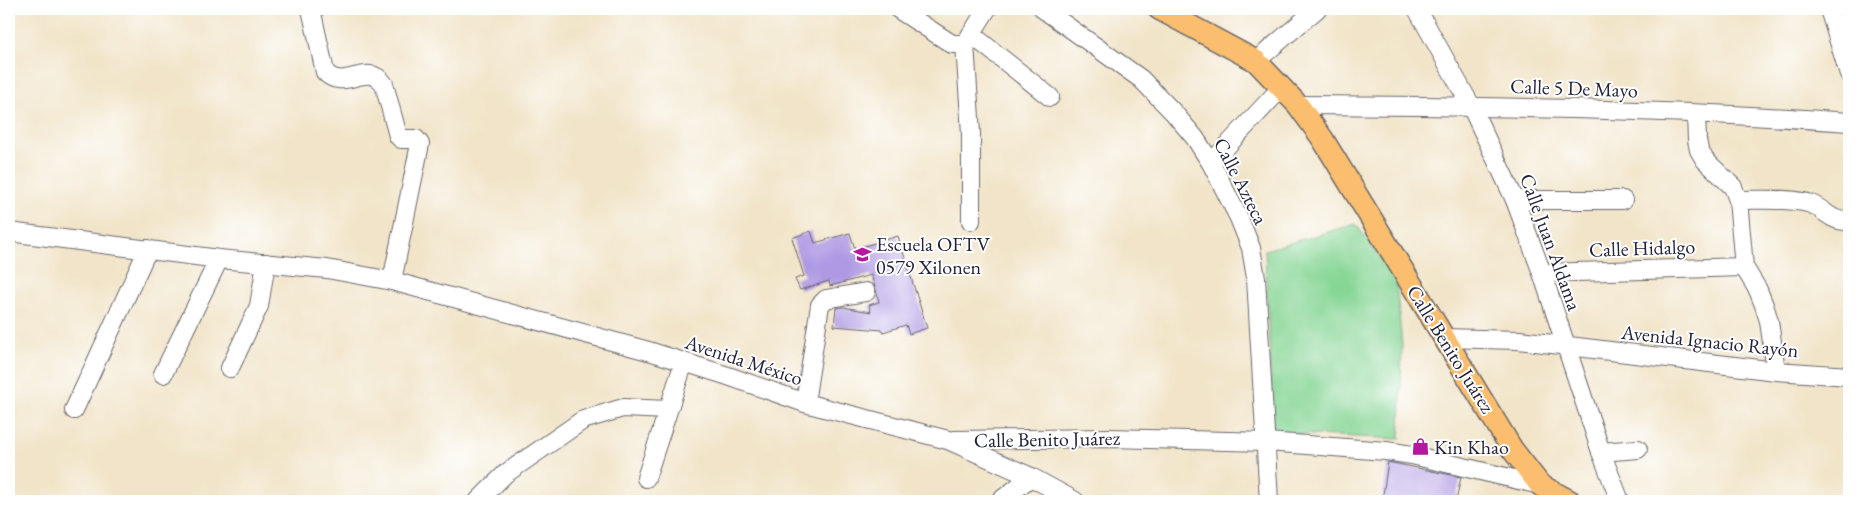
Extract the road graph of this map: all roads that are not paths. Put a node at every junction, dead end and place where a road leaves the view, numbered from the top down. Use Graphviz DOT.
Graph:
graph roads {
  1 [pos="311,9"];
  2 [pos="898,9"];
  3 [pos="987,9"];
  4 [pos="1043,9"];
  5 [pos="1159,9"];
  6 [pos="1317,9"];
  7 [pos="1417,9"];
  8 [pos="1829,9"];
  9 [pos="968,39"];
  10 [pos="1256,60"];
  11 [pos="1849,74"];
  12 [pos="1282,87"];
  13 [pos="1050,98"];
  14 [pos="1298,105"];
  15 [pos="1471,106"];
  16 [pos="1696,114"];
  17 [pos="1849,122"];
  18 [pos="1211,163"];
  19 [pos="1515,200"];
  20 [pos="1623,200"];
  21 [pos="1738,200"];
  22 [pos="971,221"];
  23 [pos="1849,221"];
  24 [pos="9,232"];
  25 [pos="148,249"];
  26 [pos="219,259"];
  27 [pos="266,263"];
  28 [pos="1744,267"];
  29 [pos="1542,273"];
  30 [pos="392,281"];
  31 [pos="866,292"];
  32 [pos="1444,338"];
  33 [pos="1566,347"];
  34 [pos="684,362"];
  35 [pos="230,368"];
  36 [pos="1776,371"];
  37 [pos="163,374"];
  38 [pos="1849,376"];
  39 [pos="805,403"];
  40 [pos="74,410"];
  41 [pos="668,410"];
  42 [pos="948,440"];
  43 [pos="1267,442"];
  44 [pos="1638,449"];
  45 [pos="1601,452"];
  46 [pos="1031,477"];
  47 [pos="646,478"];
  48 [pos="1540,485"];
  49 [pos="478,501"];
  50 [pos="1000,501"];
  51 [pos="1075,501"];
  52 [pos="1269,501"];
  53 [pos="1570,501"];
  54 [pos="1620,501"];
  1 -- 30 [label="street"];
  2 -- 9 [label="street"];
  3 -- 9 [label="street"];
  4 -- 18 [label="street, Calle Azteca"];
  5 -- 10 [label="main road, Calle Benito Juárez"];
  6 -- 10 [label="street"];
  7 -- 15 [label="street, Calle Juan Aldama"];
  8 -- 11 [label="street"];
  9 -- 13 [label="street"];
  9 -- 22 [label="street"];
  10 -- 12 [label="main road, Calle Benito Juárez"];
  12 -- 14 [label="main road, Calle Benito Juárez"];
  12 -- 18 [label="street"];
  14 -- 15 [label="street, Calle 5 De Mayo"];
  14 -- 32 [label="main road, Calle Benito Juárez"];
  15 -- 16 [label="street, Calle 5 De Mayo"];
  15 -- 19 [label="street, Calle Juan Aldama"];
  16 -- 17 [label="street, Calle 5 De Mayo"];
  16 -- 21 [label="street"];
  18 -- 43 [label="street, Calle Azteca"];
  19 -- 20 [label="street"];
  19 -- 29 [label="street, Calle Juan Aldama"];
  21 -- 23 [label="street"];
  21 -- 28 [label="street"];
  24 -- 25 [label="street, Avenida México"];
  25 -- 26 [label="street, Avenida México"];
  25 -- 40 [label="street"];
  26 -- 27 [label="street, Avenida México"];
  26 -- 37 [label="street"];
  27 -- 30 [label="street, Avenida México"];
  27 -- 35 [label="street"];
  28 -- 29 [label="street, Calle Hidalgo"];
  28 -- 36 [label="street"];
  29 -- 33 [label="street, Calle Juan Aldama"];
  30 -- 34 [label="street, Avenida México"];
  31 -- 39 [label="street"];
  32 -- 33 [label="street, Avenida Ignacio Rayón"];
  32 -- 48 [label="main road, Calle Benito Juárez"];
  33 -- 36 [label="street, Avenida Ignacio Rayón"];
  33 -- 45 [label="street, Calle Juan Aldama"];
  34 -- 39 [label="street, Avenida México"];
  34 -- 41 [label="street"];
  36 -- 38 [label="street, Avenida Ignacio Rayón"];
  39 -- 42 [label="street, Avenida México"];
  41 -- 47 [label="street"];
  41 -- 49 [label="street"];
  42 -- 43 [label="street, Calle Benito Juárez"];
  42 -- 46 [label="street, Avenida México"];
  43 -- 48 [label="street, Calle Benito Juárez"];
  43 -- 52 [label="street, Calle Azteca"];
  44 -- 45 [label="street"];
  45 -- 54 [label="street, Calle Juan Aldama"];
  46 -- 50 [label="street"];
  46 -- 51 [label="street, Avenida México"];
  48 -- 53 [label="main road"];
}
